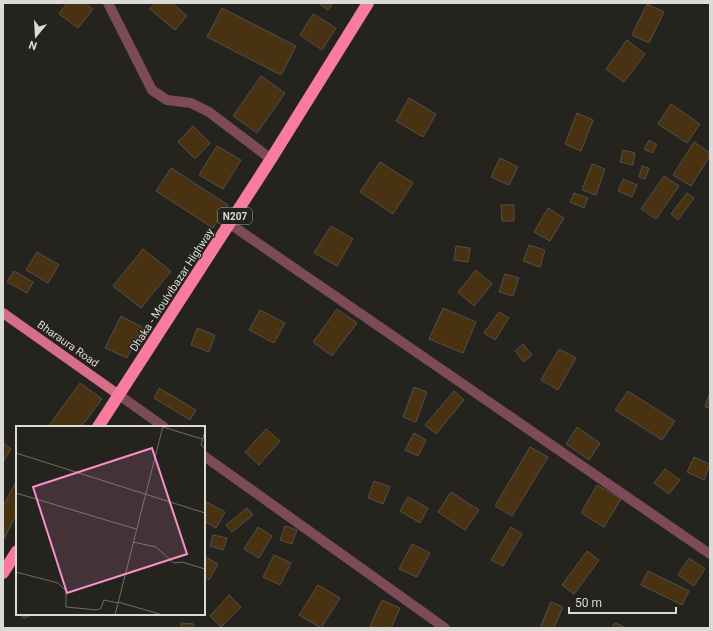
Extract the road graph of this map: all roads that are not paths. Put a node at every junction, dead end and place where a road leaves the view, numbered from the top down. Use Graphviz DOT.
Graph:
graph roads {
  1 [pos="108,3"];
  2 [pos="368,3"];
  3 [pos="271,159"];
  4 [pos="230,224"];
  5 [pos="3,313"];
  6 [pos="119,395"];
  7 [pos="99,426"];
  8 [pos="163,426"];
  9 [pos="205,457"];
  10 [pos="16,553"];
  11 [pos="710,554"];
  12 [pos="3,573"];
  13 [pos="445,628"];
  1 -- 3 [label="street"];
  2 -- 3 [label="highway, Dhaka - Moulvibazar Highway / N207"];
  3 -- 4 [label="highway, Dhaka - Moulvibazar Highway / N207"];
  4 -- 6 [label="highway, Dhaka - Moulvibazar Highway / N207"];
  4 -- 11 [label="street"];
  5 -- 6 [label="main road, Bharaura Road"];
  6 -- 7 [label="highway, Dhaka - Moulvibazar Highway / N207"];
  6 -- 8 [label="street"];
  9 -- 13 [label="street"];
  10 -- 12 [label="highway"];
}
